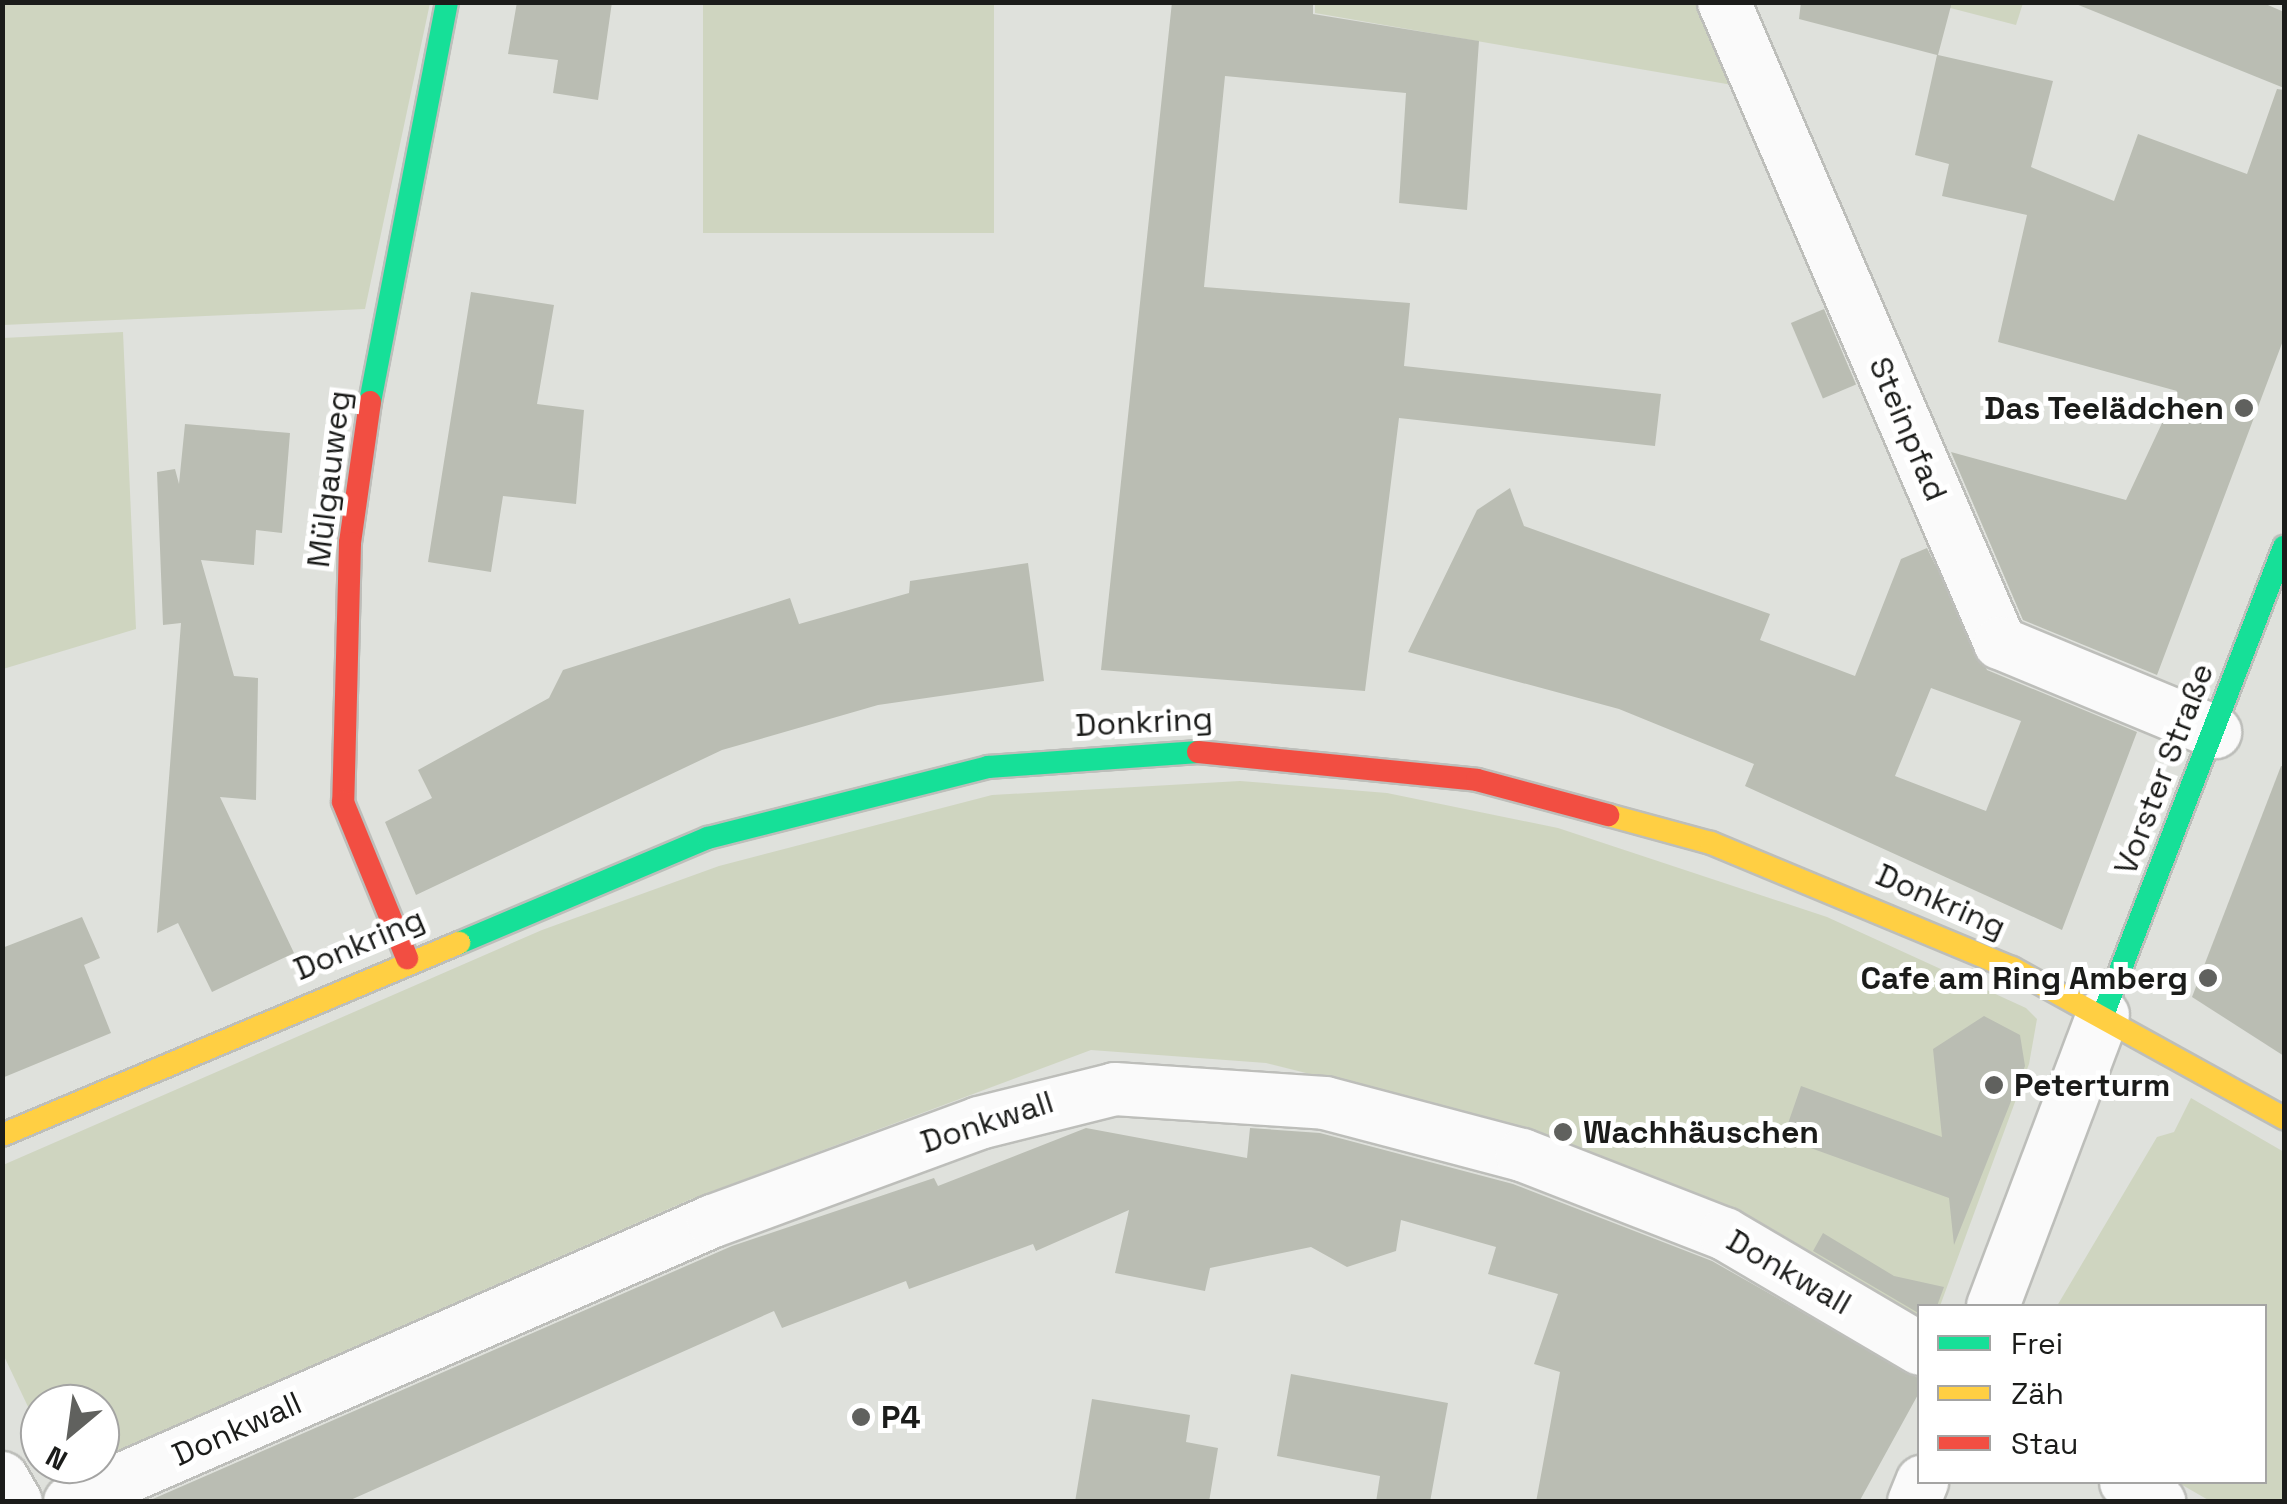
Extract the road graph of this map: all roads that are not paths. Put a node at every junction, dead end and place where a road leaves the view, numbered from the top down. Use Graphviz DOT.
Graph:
graph roads {
  1 [pos="447,2"];
  2 [pos="1724,2"];
  3 [pos="2284,547"];
  4 [pos="2215,732"];
  5 [pos="407,958"];
  6 [pos="2103,1014"];
  7 [pos="2284,1118"];
  8 [pos="2,1135"];
  9 [pos="1995,1304"];
  10 [pos="1917,1347"];
  11 [pos="2,1478"];
  12 [pos="2129,1484"];
  13 [pos="16,1502"];
  14 [pos="70,1502"];
  15 [pos="2159,1502"];
  1 -- 5 [label="main road, Mülgauweg"];
  2 -- 4 [label="street, Steinpfad"];
  3 -- 4 [label="main road, Vorster Straße"];
  4 -- 6 [label="main road, Vorster Straße"];
  5 -- 6 [label="main road, Donkring"];
  5 -- 8 [label="main road, Donkring"];
  6 -- 7 [label="main road, Donkring"];
  6 -- 9 [label="street"];
  10 -- 14 [label="street, Donkwall"];
  11 -- 13 [label="street"];
  12 -- 15 [label="street"];
}
